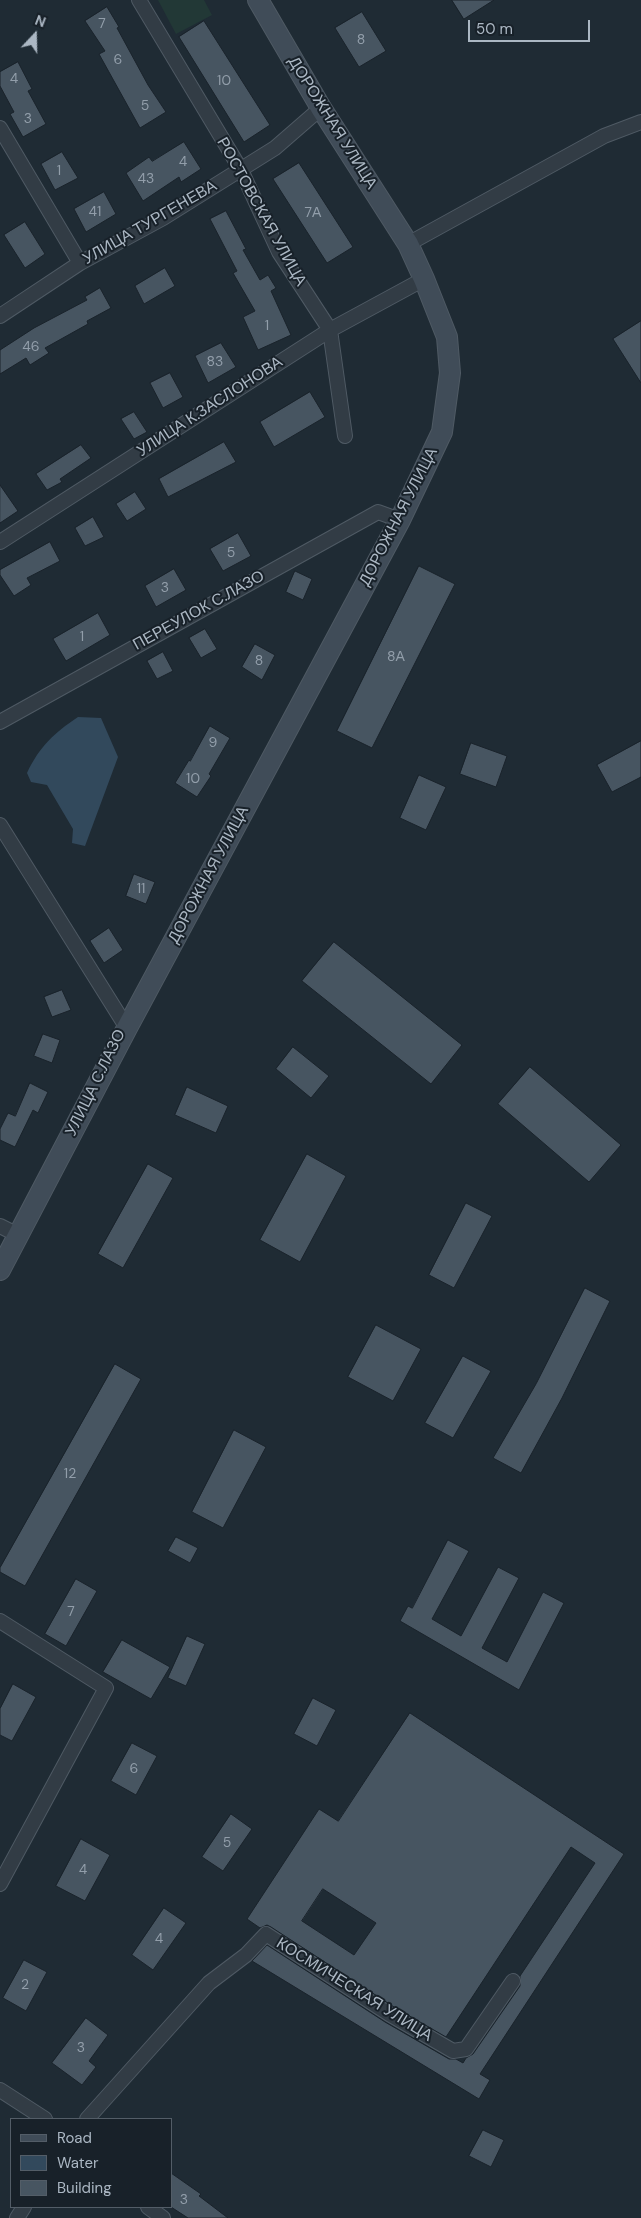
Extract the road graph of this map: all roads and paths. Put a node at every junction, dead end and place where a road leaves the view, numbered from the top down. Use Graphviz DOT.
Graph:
graph roads {
  1 [pos="139,0"];
  2 [pos="258,0"];
  3 [pos="321,108"];
  4 [pos="641,122"];
  5 [pos="0,128"];
  6 [pos="241,170"];
  7 [pos="408,244"];
  8 [pos="80,263"];
  9 [pos="424,280"];
  10 [pos="0,316"];
  11 [pos="330,330"];
  12 [pos="345,436"];
  13 [pos="400,520"];
  14 [pos="0,542"];
  15 [pos="0,722"];
  16 [pos="0,825"];
  17 [pos="127,1028"];
  18 [pos="0,1226"];
  19 [pos="18,1235"];
  20 [pos="0,1270"];
  21 [pos="0,1621"];
  22 [pos="0,1884"];
  23 [pos="513,1981"];
  24 [pos="0,2090"];
  25 [pos="43,2118"];
  26 [pos="88,2118"];
  27 [pos="149,2208"];
  28 [pos="164,2218"];
  1 -- 6 [label="street, РОСТОВСКАЯ УЛИЦА"];
  2 -- 3 [label="street, ДОРОЖНАЯ УЛИЦА"];
  3 -- 6 [label="street, УЛИЦА ТУРГЕНЕВА"];
  3 -- 7 [label="street, ДОРОЖНАЯ УЛИЦА"];
  4 -- 7 [label="street"];
  5 -- 8 [label="street"];
  6 -- 8 [label="street, УЛИЦА ТУРГЕНЕВА"];
  6 -- 11 [label="street, РОСТОВСКАЯ УЛИЦА"];
  7 -- 9 [label="street, ДОРОЖНАЯ УЛИЦА"];
  8 -- 10 [label="street, УЛИЦА ТУРГЕНЕВА"];
  9 -- 11 [label="street, УЛИЦА К.ЗАСЛОНОВА"];
  9 -- 13 [label="street, ДОРОЖНАЯ УЛИЦА"];
  11 -- 12 [label="street, РОСТОВСКАЯ УЛИЦА"];
  11 -- 14 [label="street, УЛИЦА К.ЗАСЛОНОВА"];
  13 -- 15 [label="street, ПЕРЕУЛОК С.ЛАЗО"];
  13 -- 17 [label="street, ДОРОЖНАЯ УЛИЦА"];
  16 -- 17 [label="street, УЛИЦА С.ЛАЗО"];
  17 -- 19 [label="street, УЛИЦА С.ЛАЗО"];
  18 -- 19 [label="street"];
  19 -- 20 [label="street, УЛИЦА С.ЛАЗО"];
  21 -- 22 [label="street"];
  23 -- 26 [label="street, КОСМИЧЕСКАЯ УЛИЦА"];
  24 -- 25 [label="street"];
  27 -- 28 [label="street"];
}
